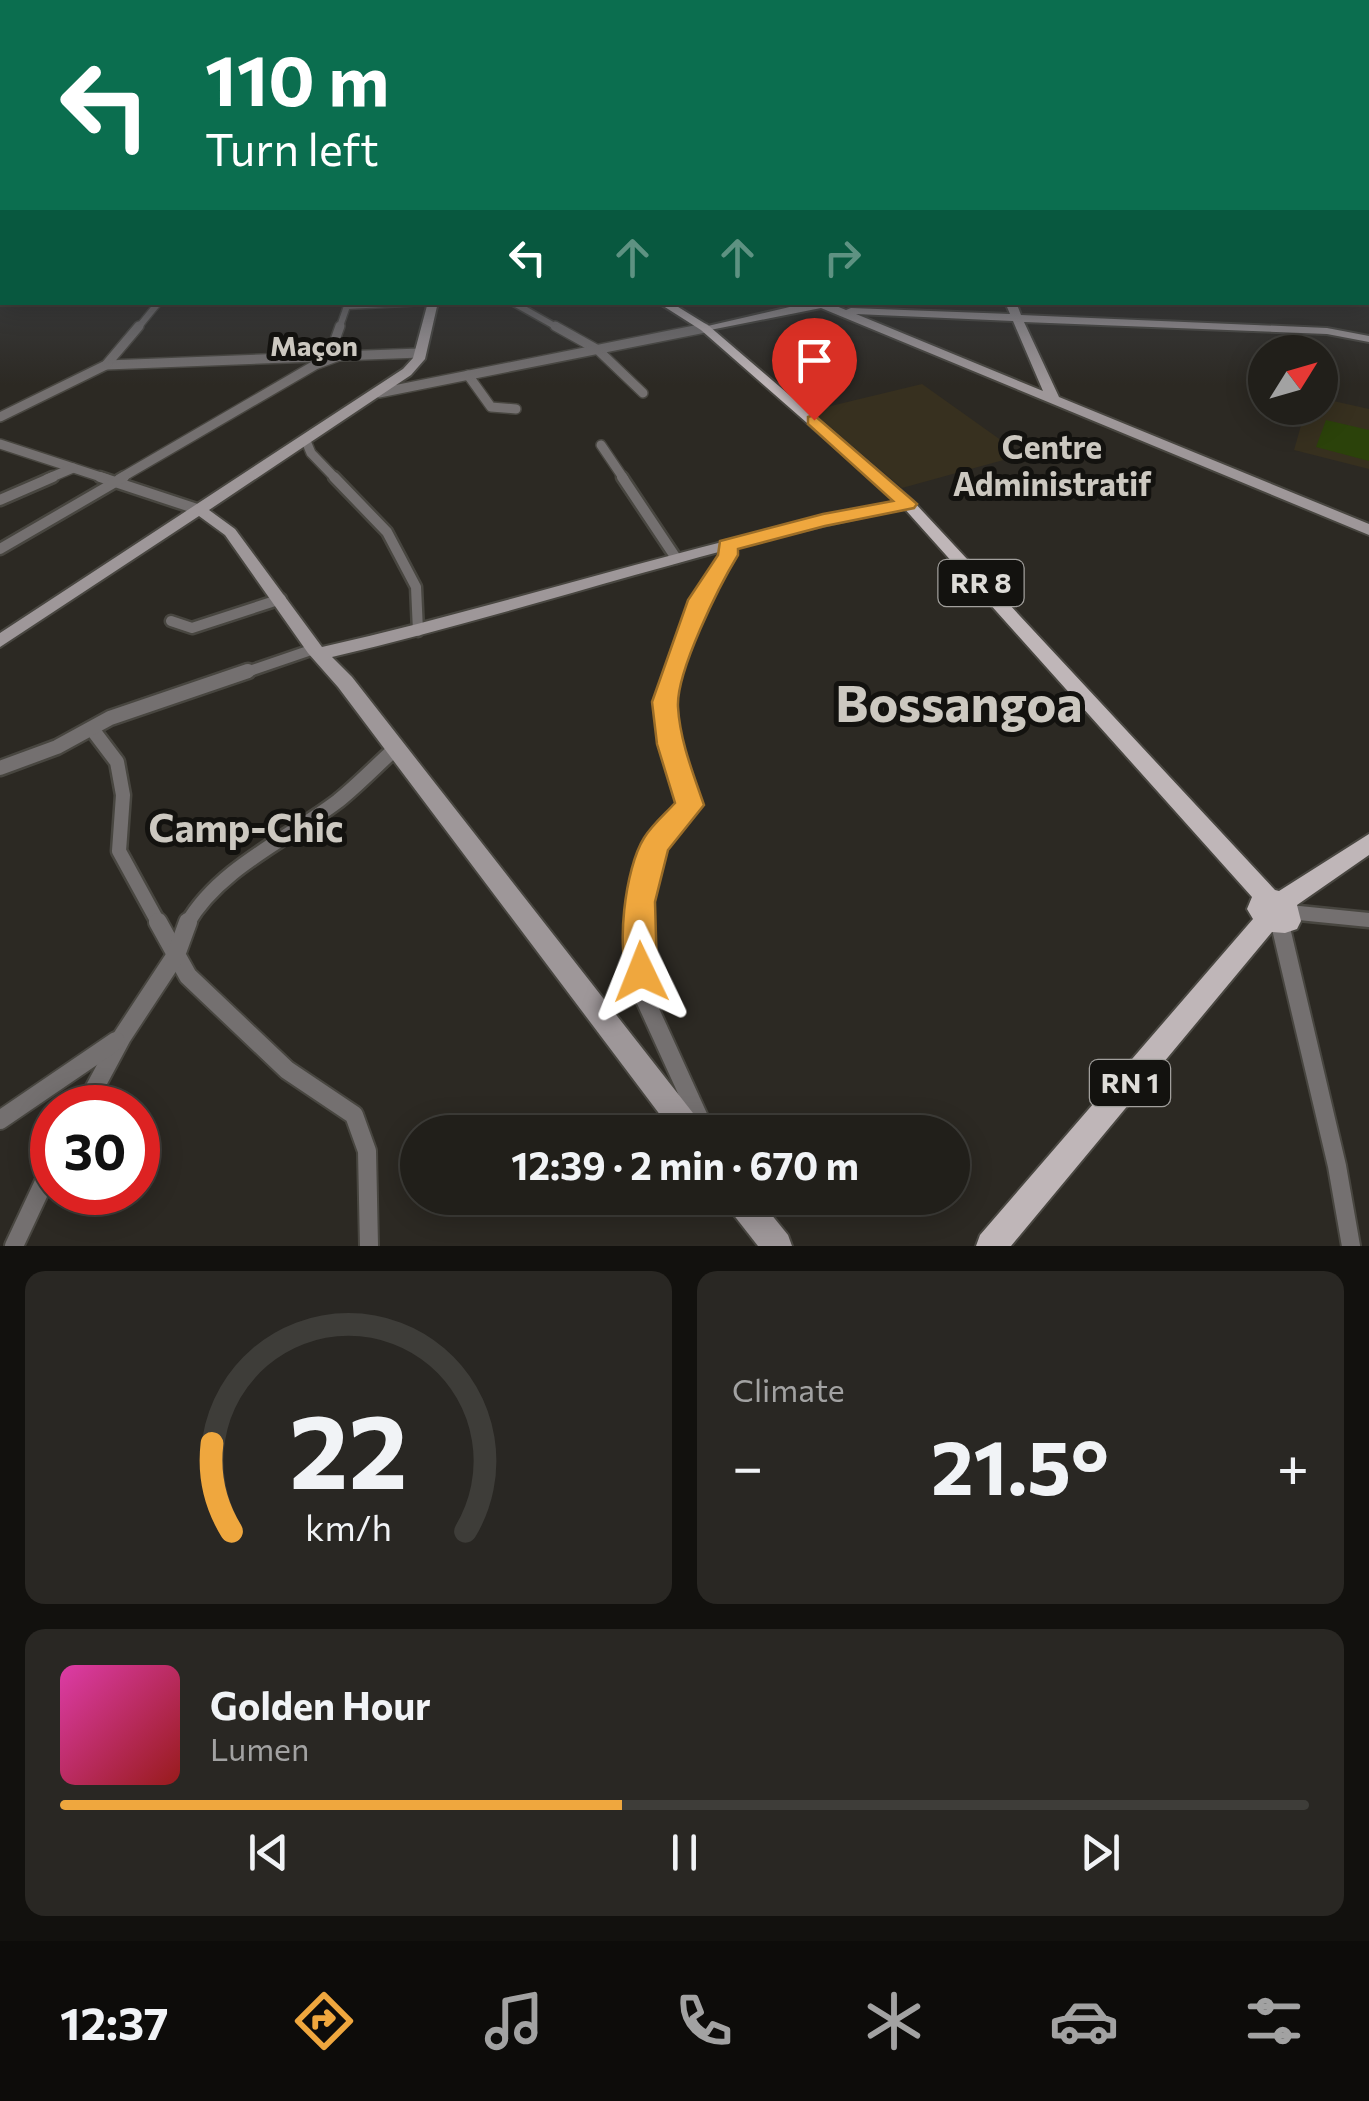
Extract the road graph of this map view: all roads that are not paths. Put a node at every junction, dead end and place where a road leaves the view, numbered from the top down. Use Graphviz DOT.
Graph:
graph roads {
  1 [pos="156,305"];
  2 [pos="366,305"];
  3 [pos="432,305"];
  4 [pos="517,305"];
  5 [pos="667,305"];
  6 [pos="814,305"];
  7 [pos="822,305"];
  8 [pos="1011,305"];
  9 [pos="835,310"];
  10 [pos="1016,319"];
  11 [pos="705,328"];
  12 [pos="1369,338"];
  13 [pos="598,350"];
  14 [pos="420,353"];
  15 [pos="334,357"];
  16 [pos="106,365"];
  17 [pos="468,376"];
  18 [pos="643,392"];
  19 [pos="379,393"];
  20 [pos="1053,399"];
  21 [pos="516,410"];
  22 [pos="0,417"];
  23 [pos="306,441"];
  24 [pos="0,444"];
  25 [pos="601,444"];
  26 [pos="73,468"];
  27 [pos="116,482"];
  28 [pos="0,500"];
  29 [pos="908,504"];
  30 [pos="200,510"];
  31 [pos="1369,530"];
  32 [pos="727,546"];
  33 [pos="0,549"];
  34 [pos="676,558"];
  35 [pos="281,599"];
  36 [pos="170,621"];
  37 [pos="418,631"];
  38 [pos="0,641"];
  39 [pos="316,652"];
  40 [pos="92,728"];
  41 [pos="396,748"];
  42 [pos="0,768"];
  43 [pos="1369,843"];
  44 [pos="1277,912"];
  45 [pos="1369,920"];
  46 [pos="176,954"];
  47 [pos="122,1037"];
  48 [pos="96,1085"];
  49 [pos="677,1115"];
  50 [pos="698,1115"];
  51 [pos="0,1120"];
  52 [pos="30,1212"];
  53 [pos="753,1215"];
  54 [pos="14,1246"];
  55 [pos="370,1246"];
  56 [pos="777,1246"];
  57 [pos="991,1246"];
  58 [pos="1352,1246"];
  1 -- 16 [label="street"];
  2 -- 15 [label="street"];
  3 -- 14 [label="street"];
  4 -- 13 [label="street"];
  5 -- 11 [label="main road, RR 8"];
  6 -- 11 [label="street"];
  7 -- 9 [label="street"];
  8 -- 10 [label="street"];
  9 -- 10 [label="street"];
  9 -- 20 [label="street"];
  10 -- 12 [label="street"];
  10 -- 20 [label="street"];
  11 -- 13 [label="street"];
  11 -- 29 [label="main road, RR 8"];
  13 -- 17 [label="street"];
  13 -- 18 [label="street"];
  14 -- 15 [label="street"];
  14 -- 19 [label="street"];
  15 -- 16 [label="street"];
  15 -- 27 [label="street"];
  16 -- 22 [label="street"];
  17 -- 19 [label="street"];
  17 -- 21 [label="street"];
  19 -- 23 [label="street"];
  20 -- 31 [label="street"];
  23 -- 30 [label="street"];
  23 -- 37 [label="street"];
  24 -- 26 [label="street"];
  25 -- 34 [label="street"];
  26 -- 27 [label="street"];
  26 -- 28 [label="street"];
  27 -- 30 [label="street"];
  27 -- 33 [label="street"];
  29 -- 32 [label="street"];
  29 -- 44 [label="main road, RR 8"];
  30 -- 35 [label="street"];
  30 -- 38 [label="street"];
  32 -- 34 [label="street"];
  32 -- 50 [label="street"];
  34 -- 37 [label="street"];
  35 -- 36 [label="street"];
  35 -- 39 [label="street"];
  37 -- 39 [label="street"];
  39 -- 40 [label="street"];
  39 -- 41 [label="street"];
  40 -- 42 [label="street"];
  40 -- 46 [label="street"];
  41 -- 46 [label="street"];
  41 -- 49 [label="street"];
  43 -- 44 [label="main road, RN 1"];
  44 -- 45 [label="street"];
  44 -- 57 [label="main road, RN 1"];
  44 -- 58 [label="street"];
  46 -- 47 [label="street"];
  46 -- 55 [label="street"];
  47 -- 48 [label="street"];
  47 -- 51 [label="street"];
  52 -- 54 [label="street"];
  53 -- 56 [label="street"];
}
